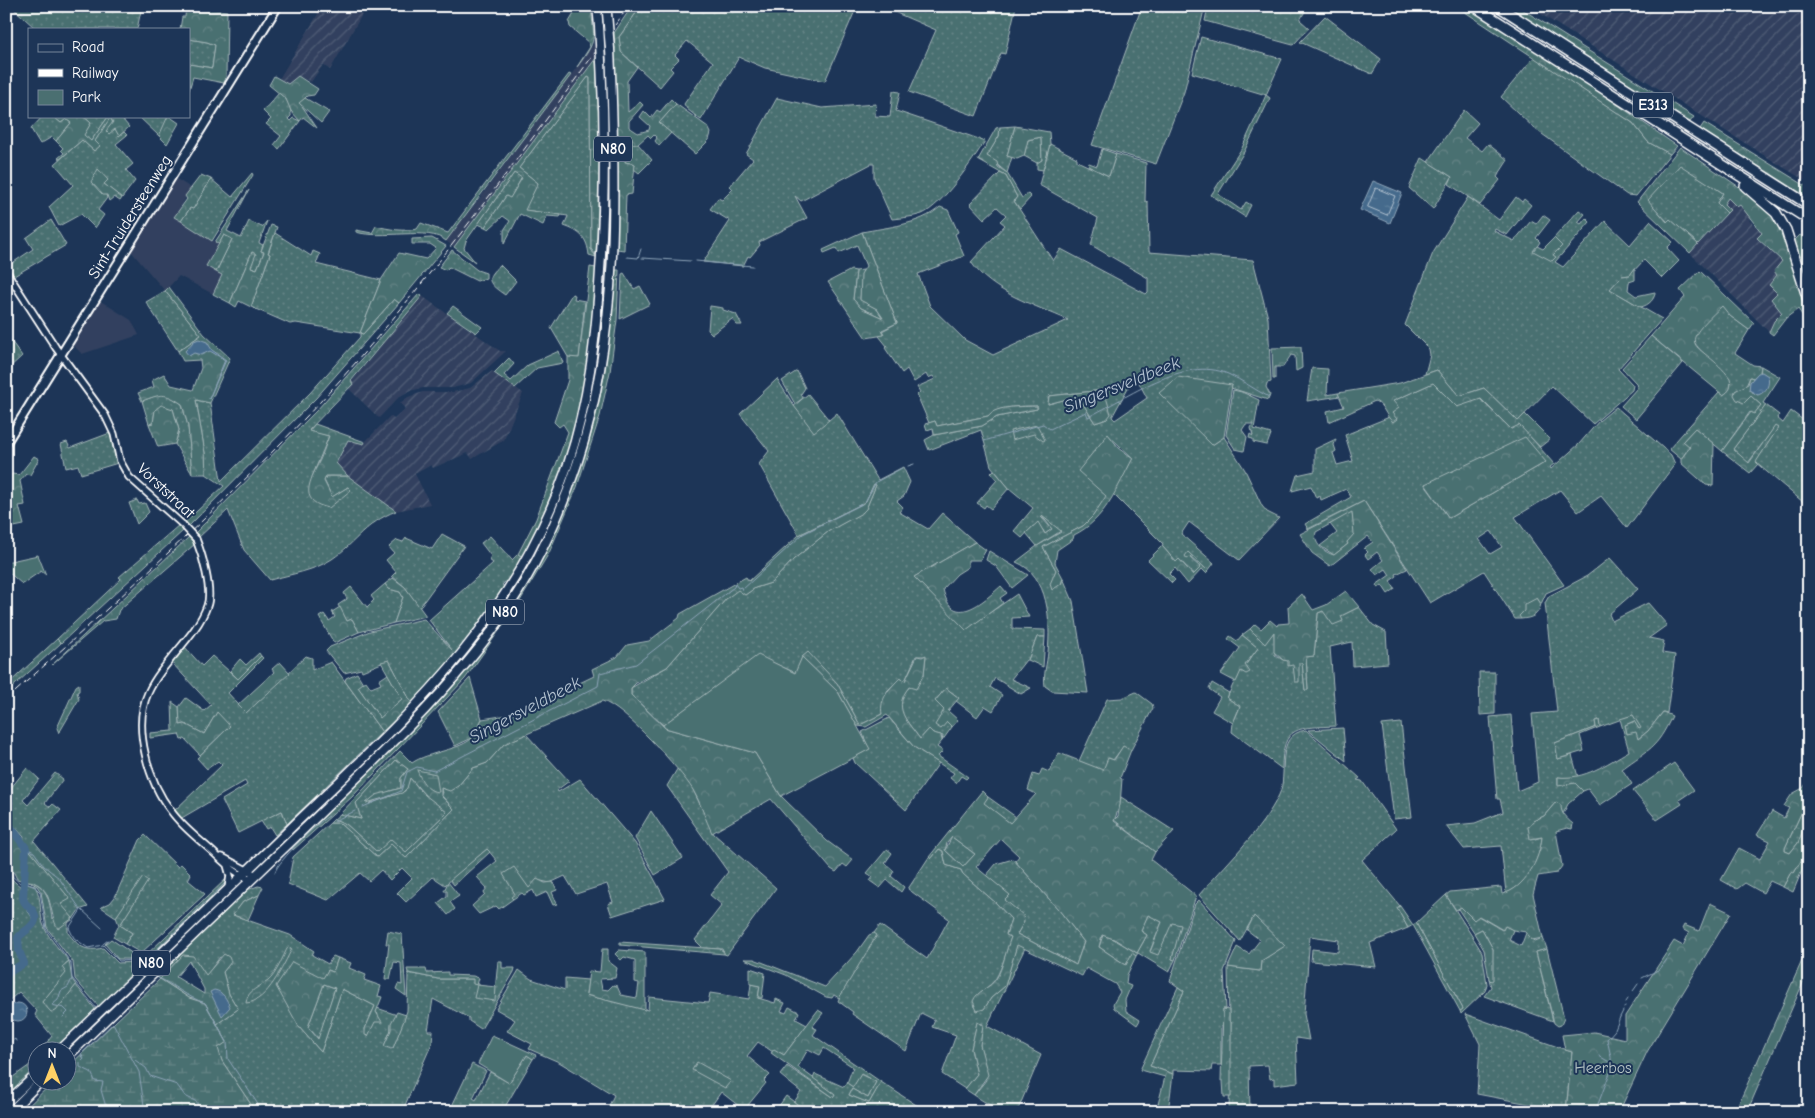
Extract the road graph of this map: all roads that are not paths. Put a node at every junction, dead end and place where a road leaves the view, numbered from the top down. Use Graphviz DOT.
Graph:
graph roads {
  1 [pos="278,6"];
  2 [pos="597,6"];
  3 [pos="1474,6"];
  4 [pos="1498,6"];
  5 [pos="607,10"];
  6 [pos="1712,159"];
  7 [pos="1809,204"];
  8 [pos="1809,220"];
  9 [pos="6,271"];
  10 [pos="1809,303"];
  11 [pos="61,355"];
  12 [pos="6,443"];
  13 [pos="226,862"];
  14 [pos="245,873"];
  15 [pos="253,877"];
  16 [pos="228,889"];
  17 [pos="70,1040"];
  18 [pos="78,1046"];
  19 [pos="28,1082"];
  20 [pos="32,1090"];
  21 [pos="6,1103"];
  22 [pos="10,1112"];
  1 -- 11 [label="main road, Sint-Truidersteenweg"];
  2 -- 14 [label="highway, N80, bridge"];
  3 -- 6 [label="highway, E313"];
  4 -- 7 [label="highway, E313"];
  5 -- 15 [label="highway, N80, bridge"];
  6 -- 8 [label="highway, E313"];
  6 -- 10 [label="highway"];
  9 -- 11 [label="street, Vorststraat"];
  11 -- 12 [label="main road, Sint-Truidersteenweg"];
  11 -- 13 [label="street, Vorststraat, bridge"];
  13 -- 14 [label="street, Vorststraat"];
  13 -- 16 [label="street"];
  14 -- 15 [label="street, Vorststraat"];
  14 -- 16 [label="highway, N80"];
  15 -- 18 [label="highway, N80"];
  16 -- 17 [label="highway, N80"];
  19 -- 21 [label="highway"];
  20 -- 22 [label="highway"];
}
